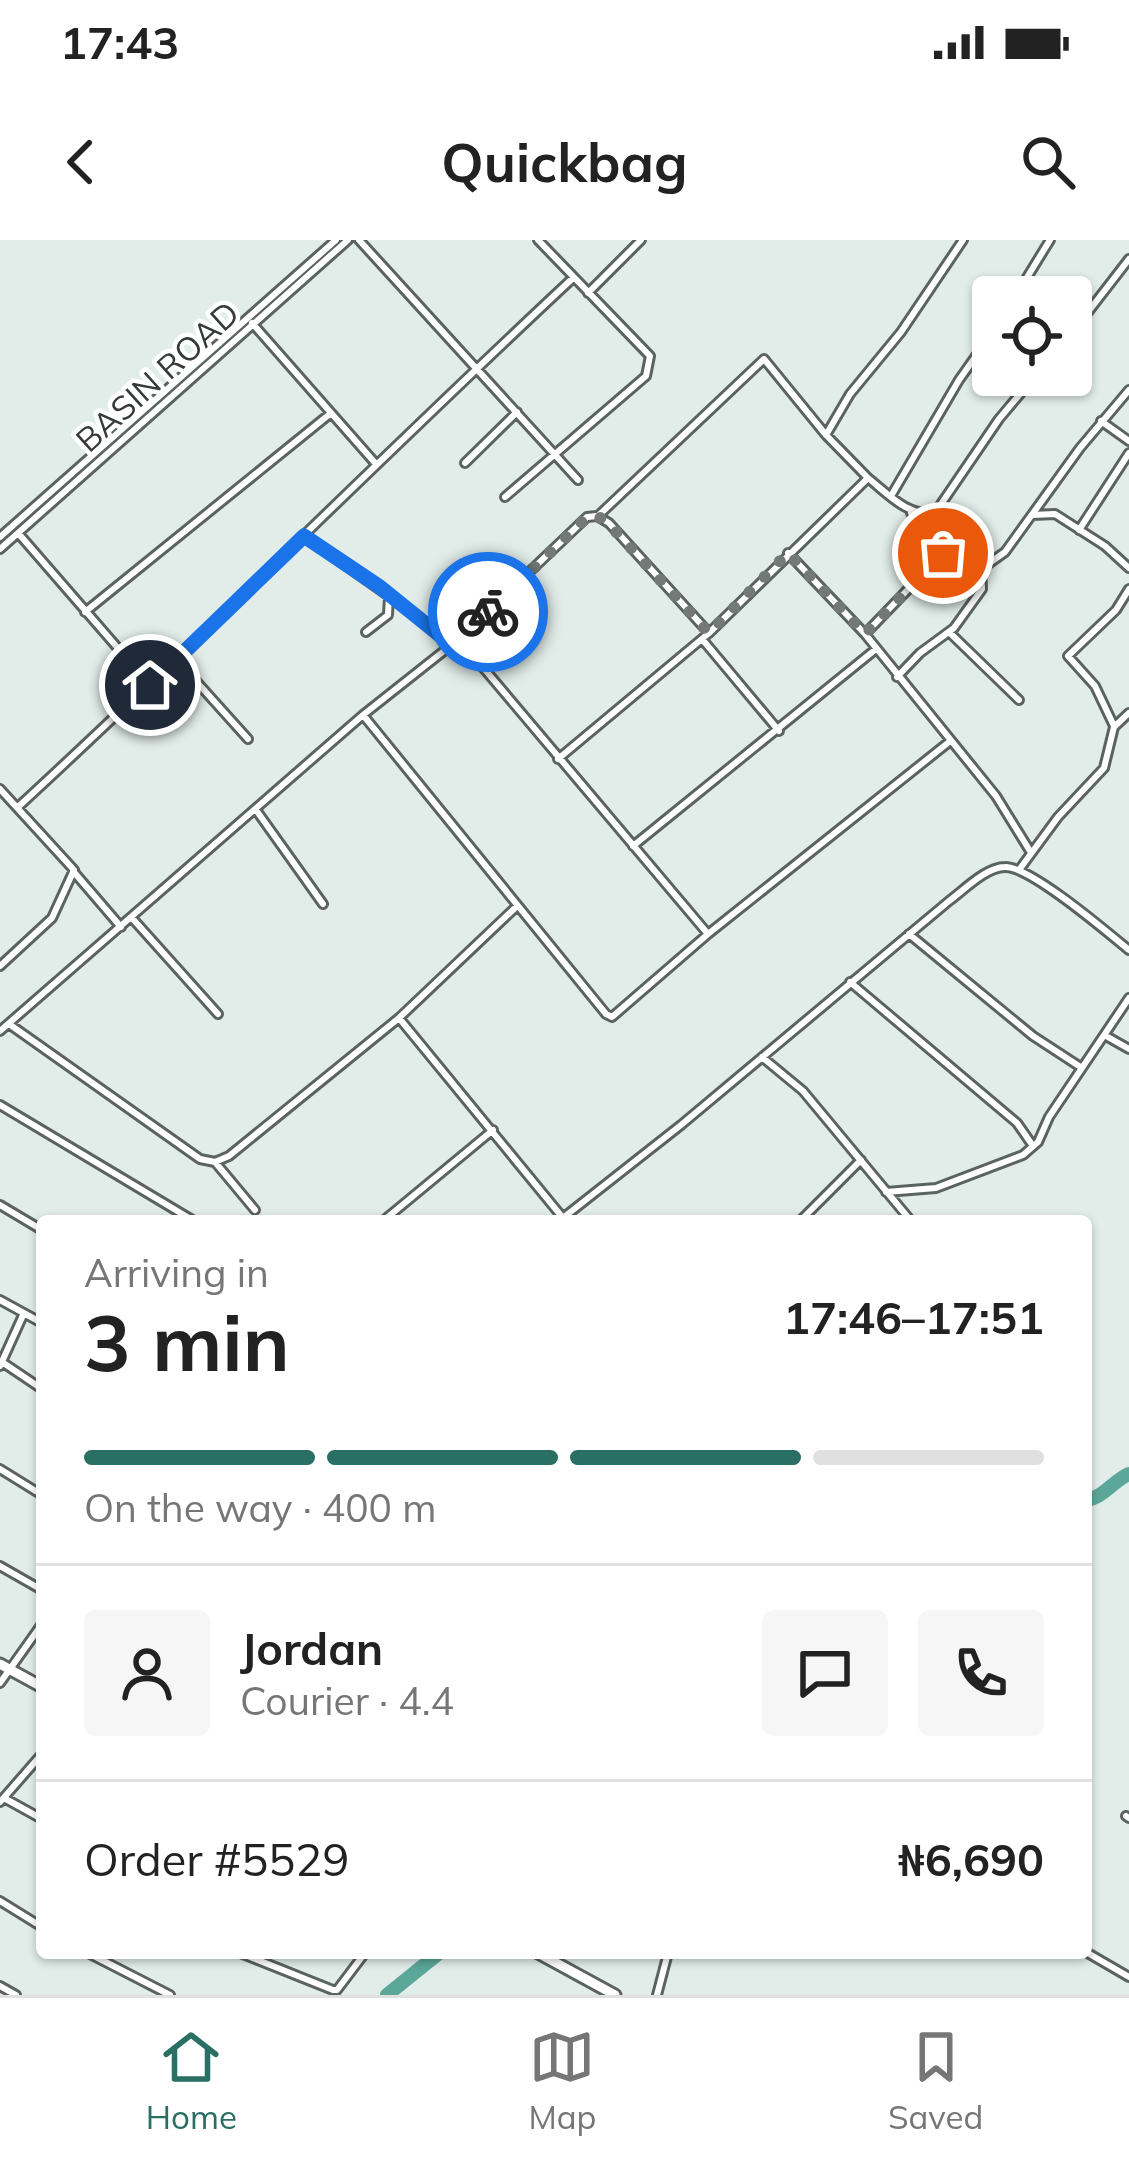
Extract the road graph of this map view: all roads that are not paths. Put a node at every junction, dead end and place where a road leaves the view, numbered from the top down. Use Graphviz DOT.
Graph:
graph roads {
  1 [pos="348,240"];
  2 [pos="359,240"];
  3 [pos="538,240"];
  4 [pos="641,240"];
  5 [pos="963,240"];
  6 [pos="1050,240"];
  7 [pos="331,242"];
  8 [pos="1129,259"];
  9 [pos="1028,276"];
  10 [pos="573,278"];
  11 [pos="587,294"];
  12 [pos="1092,307"];
  13 [pos="252,323"];
  14 [pos="972,362"];
  15 [pos="476,368"];
  16 [pos="1129,390"];
  17 [pos="1018,396"];
  18 [pos="161,399"];
  19 [pos="517,412"];
  20 [pos="331,413"];
  21 [pos="1102,421"];
  22 [pos="826,435"];
  23 [pos="1129,441"];
  24 [pos="556,452"];
  25 [pos="1129,453"];
  26 [pos="465,463"];
  27 [pos="376,464"];
  28 [pos="868,478"];
  29 [pos="578,480"];
  30 [pos="891,496"];
  31 [pos="505,497"];
  32 [pos="909,510"];
  33 [pos="1032,515"];
  34 [pos="597,516"];
  35 [pos="1079,530"];
  36 [pos="18,533"];
  37 [pos="304,536"];
  38 [pos="0,537"];
  39 [pos="0,548"];
  40 [pos="788,553"];
  41 [pos="943,553"];
  42 [pos="1129,568"];
  43 [pos="981,569"];
  44 [pos="1129,589"];
  45 [pos="389,596"];
  46 [pos="85,612"];
  47 [pos="366,632"];
  48 [pos="949,632"];
  49 [pos="865,634"];
  50 [pos="705,636"];
  51 [pos="455,642"];
  52 [pos="876,649"];
  53 [pos="177,661"];
  54 [pos="897,677"];
  55 [pos="150,685"];
  56 [pos="1019,700"];
  57 [pos="1129,713"];
  58 [pos="363,715"];
  59 [pos="1114,727"];
  60 [pos="779,731"];
  61 [pos="248,739"];
  62 [pos="950,742"];
  63 [pos="557,759"];
  64 [pos="0,789"];
  65 [pos="18,807"];
  66 [pos="256,810"];
  67 [pos="633,846"];
  68 [pos="1030,851"];
  69 [pos="1019,870"];
  70 [pos="73,871"];
  71 [pos="322,904"];
  72 [pos="516,907"];
  73 [pos="132,918"];
  74 [pos="121,927"];
  75 [pos="708,934"];
  76 [pos="909,934"];
  77 [pos="1129,950"];
  78 [pos="0,966"];
  79 [pos="850,982"];
  80 [pos="1129,998"];
  81 [pos="218,1014"];
  82 [pos="399,1018"];
  83 [pos="9,1024"];
  84 [pos="0,1031"];
  85 [pos="1106,1036"];
  86 [pos="1129,1048"];
  87 [pos="761,1057"];
  88 [pos="1082,1068"];
  89 [pos="0,1105"];
  90 [pos="493,1130"];
  91 [pos="1033,1146"];
  92 [pos="861,1160"];
  93 [pos="215,1162"];
  94 [pos="886,1192"];
  95 [pos="0,1205"];
  96 [pos="255,1210"];
  97 [pos="184,1215"];
  98 [pos="390,1215"];
  99 [pos="557,1215"];
  100 [pos="567,1215"];
  101 [pos="806,1215"];
  102 [pos="906,1215"];
  103 [pos="36,1227"];
  104 [pos="0,1300"];
  105 [pos="24,1313"];
  106 [pos="36,1320"];
  107 [pos="1,1364"];
  108 [pos="36,1385"];
  109 [pos="0,1469"];
  110 [pos="36,1491"];
  111 [pos="0,1566"];
  112 [pos="36,1587"];
  113 [pos="36,1631"];
  114 [pos="5,1666"];
  115 [pos="0,1683"];
  116 [pos="36,1684"];
  117 [pos="36,1761"];
  118 [pos="2,1800"];
  119 [pos="36,1816"];
  120 [pos="0,1901"];
  121 [pos="36,1923"];
  122 [pos="1092,1955"];
  123 [pos="100,1959"];
  124 [pos="255,1959"];
  125 [pos="361,1959"];
  126 [pos="549,1959"];
  127 [pos="666,1959"];
  128 [pos="1129,1977"];
  129 [pos="0,1986"];
  130 [pos="16,1995"];
  131 [pos="170,1995"];
  132 [pos="614,1995"];
  133 [pos="657,1995"];
  1 -- 13 [label="street, BASIN ROAD"];
  2 -- 15 [label="street"];
  3 -- 10 [label="street"];
  4 -- 11 [label="street"];
  5 -- 22 [label="street"];
  6 -- 9 [label="street"];
  7 -- 18 [label="street, BASIN ROAD"];
  8 -- 12 [label="street"];
  10 -- 11 [label="street"];
  10 -- 15 [label="street"];
  11 -- 24 [label="street"];
  13 -- 18 [label="street, BASIN ROAD"];
  13 -- 20 [label="street"];
  14 -- 30 [label="street"];
  15 -- 19 [label="street"];
  15 -- 27 [label="street"];
  16 -- 21 [label="street"];
  17 -- 32 [label="street"];
  18 -- 36 [label="street, BASIN ROAD"];
  18 -- 38 [label="street, BASIN ROAD"];
  19 -- 24 [label="street"];
  19 -- 26 [label="street"];
  20 -- 27 [label="street"];
  20 -- 46 [label="street"];
  21 -- 23 [label="street"];
  21 -- 33 [label="street"];
  22 -- 28 [label="street"];
  22 -- 34 [label="street"];
  24 -- 29 [label="street"];
  24 -- 31 [label="street"];
  25 -- 35 [label="street"];
  27 -- 37 [label="street"];
  28 -- 30 [label="street"];
  28 -- 40 [label="street"];
  30 -- 32 [label="street"];
  32 -- 41 [label="street"];
  33 -- 35 [label="street"];
  33 -- 43 [label="street"];
  34 -- 50 [label="street"];
  34 -- 51 [label="street"];
  35 -- 42 [label="street"];
  36 -- 39 [label="street, BASIN ROAD"];
  36 -- 46 [label="street"];
  37 -- 45 [label="street"];
  37 -- 53 [label="street"];
  40 -- 49 [label="street"];
  40 -- 50 [label="street"];
  41 -- 43 [label="street"];
  41 -- 49 [label="street"];
  43 -- 48 [label="street"];
  44 -- 59 [label="street"];
  45 -- 47 [label="street"];
  45 -- 51 [label="street"];
  46 -- 55 [label="street"];
  48 -- 54 [label="street"];
  48 -- 56 [label="street"];
  49 -- 52 [label="street"];
  50 -- 60 [label="street"];
  50 -- 63 [label="street"];
  51 -- 58 [label="street"];
  51 -- 63 [label="street"];
  52 -- 54 [label="street"];
  52 -- 60 [label="street"];
  53 -- 55 [label="street"];
  53 -- 61 [label="street"];
  54 -- 62 [label="street"];
  55 -- 65 [label="street"];
  57 -- 59 [label="street"];
  58 -- 66 [label="street"];
  58 -- 72 [label="street"];
  59 -- 68 [label="street"];
  60 -- 67 [label="street"];
  62 -- 68 [label="street"];
  62 -- 75 [label="street"];
  63 -- 67 [label="street"];
  64 -- 65 [label="street"];
  65 -- 70 [label="street"];
  66 -- 71 [label="street"];
  66 -- 73 [label="street"];
  67 -- 75 [label="street"];
  68 -- 69 [label="street"];
  69 -- 76 [label="street"];
  69 -- 77 [label="street"];
  70 -- 74 [label="street"];
  70 -- 78 [label="street"];
  72 -- 75 [label="street"];
  72 -- 82 [label="street"];
  73 -- 74 [label="street"];
  73 -- 81 [label="street"];
  74 -- 83 [label="street"];
  76 -- 79 [label="street"];
  76 -- 88 [label="street"];
  79 -- 87 [label="street"];
  79 -- 91 [label="street"];
  80 -- 85 [label="street"];
  82 -- 90 [label="street"];
  82 -- 93 [label="street"];
  83 -- 84 [label="street"];
  83 -- 93 [label="street"];
  85 -- 86 [label="street"];
  85 -- 88 [label="street"];
  87 -- 92 [label="street"];
  87 -- 100 [label="street"];
  88 -- 91 [label="street"];
  89 -- 97 [label="street"];
  90 -- 98 [label="street"];
  90 -- 99 [label="street"];
  91 -- 94 [label="street"];
  92 -- 94 [label="street"];
  92 -- 101 [label="street"];
  93 -- 96 [label="street"];
  94 -- 102 [label="street"];
  95 -- 103 [label="street"];
  104 -- 105 [label="street"];
  105 -- 106 [label="street"];
  105 -- 107 [label="street"];
  107 -- 108 [label="street"];
  109 -- 110 [label="street"];
  111 -- 112 [label="street"];
  113 -- 114 [label="street"];
  114 -- 115 [label="street"];
  114 -- 116 [label="main road"];
  117 -- 118 [label="street"];
  118 -- 119 [label="street"];
  120 -- 121 [label="street"];
  122 -- 128 [label="street"];
  123 -- 131 [label="street"];
  124 -- 125 [label="street"];
  126 -- 132 [label="main road"];
  127 -- 133 [label="street"];
  129 -- 130 [label="street"];
}
